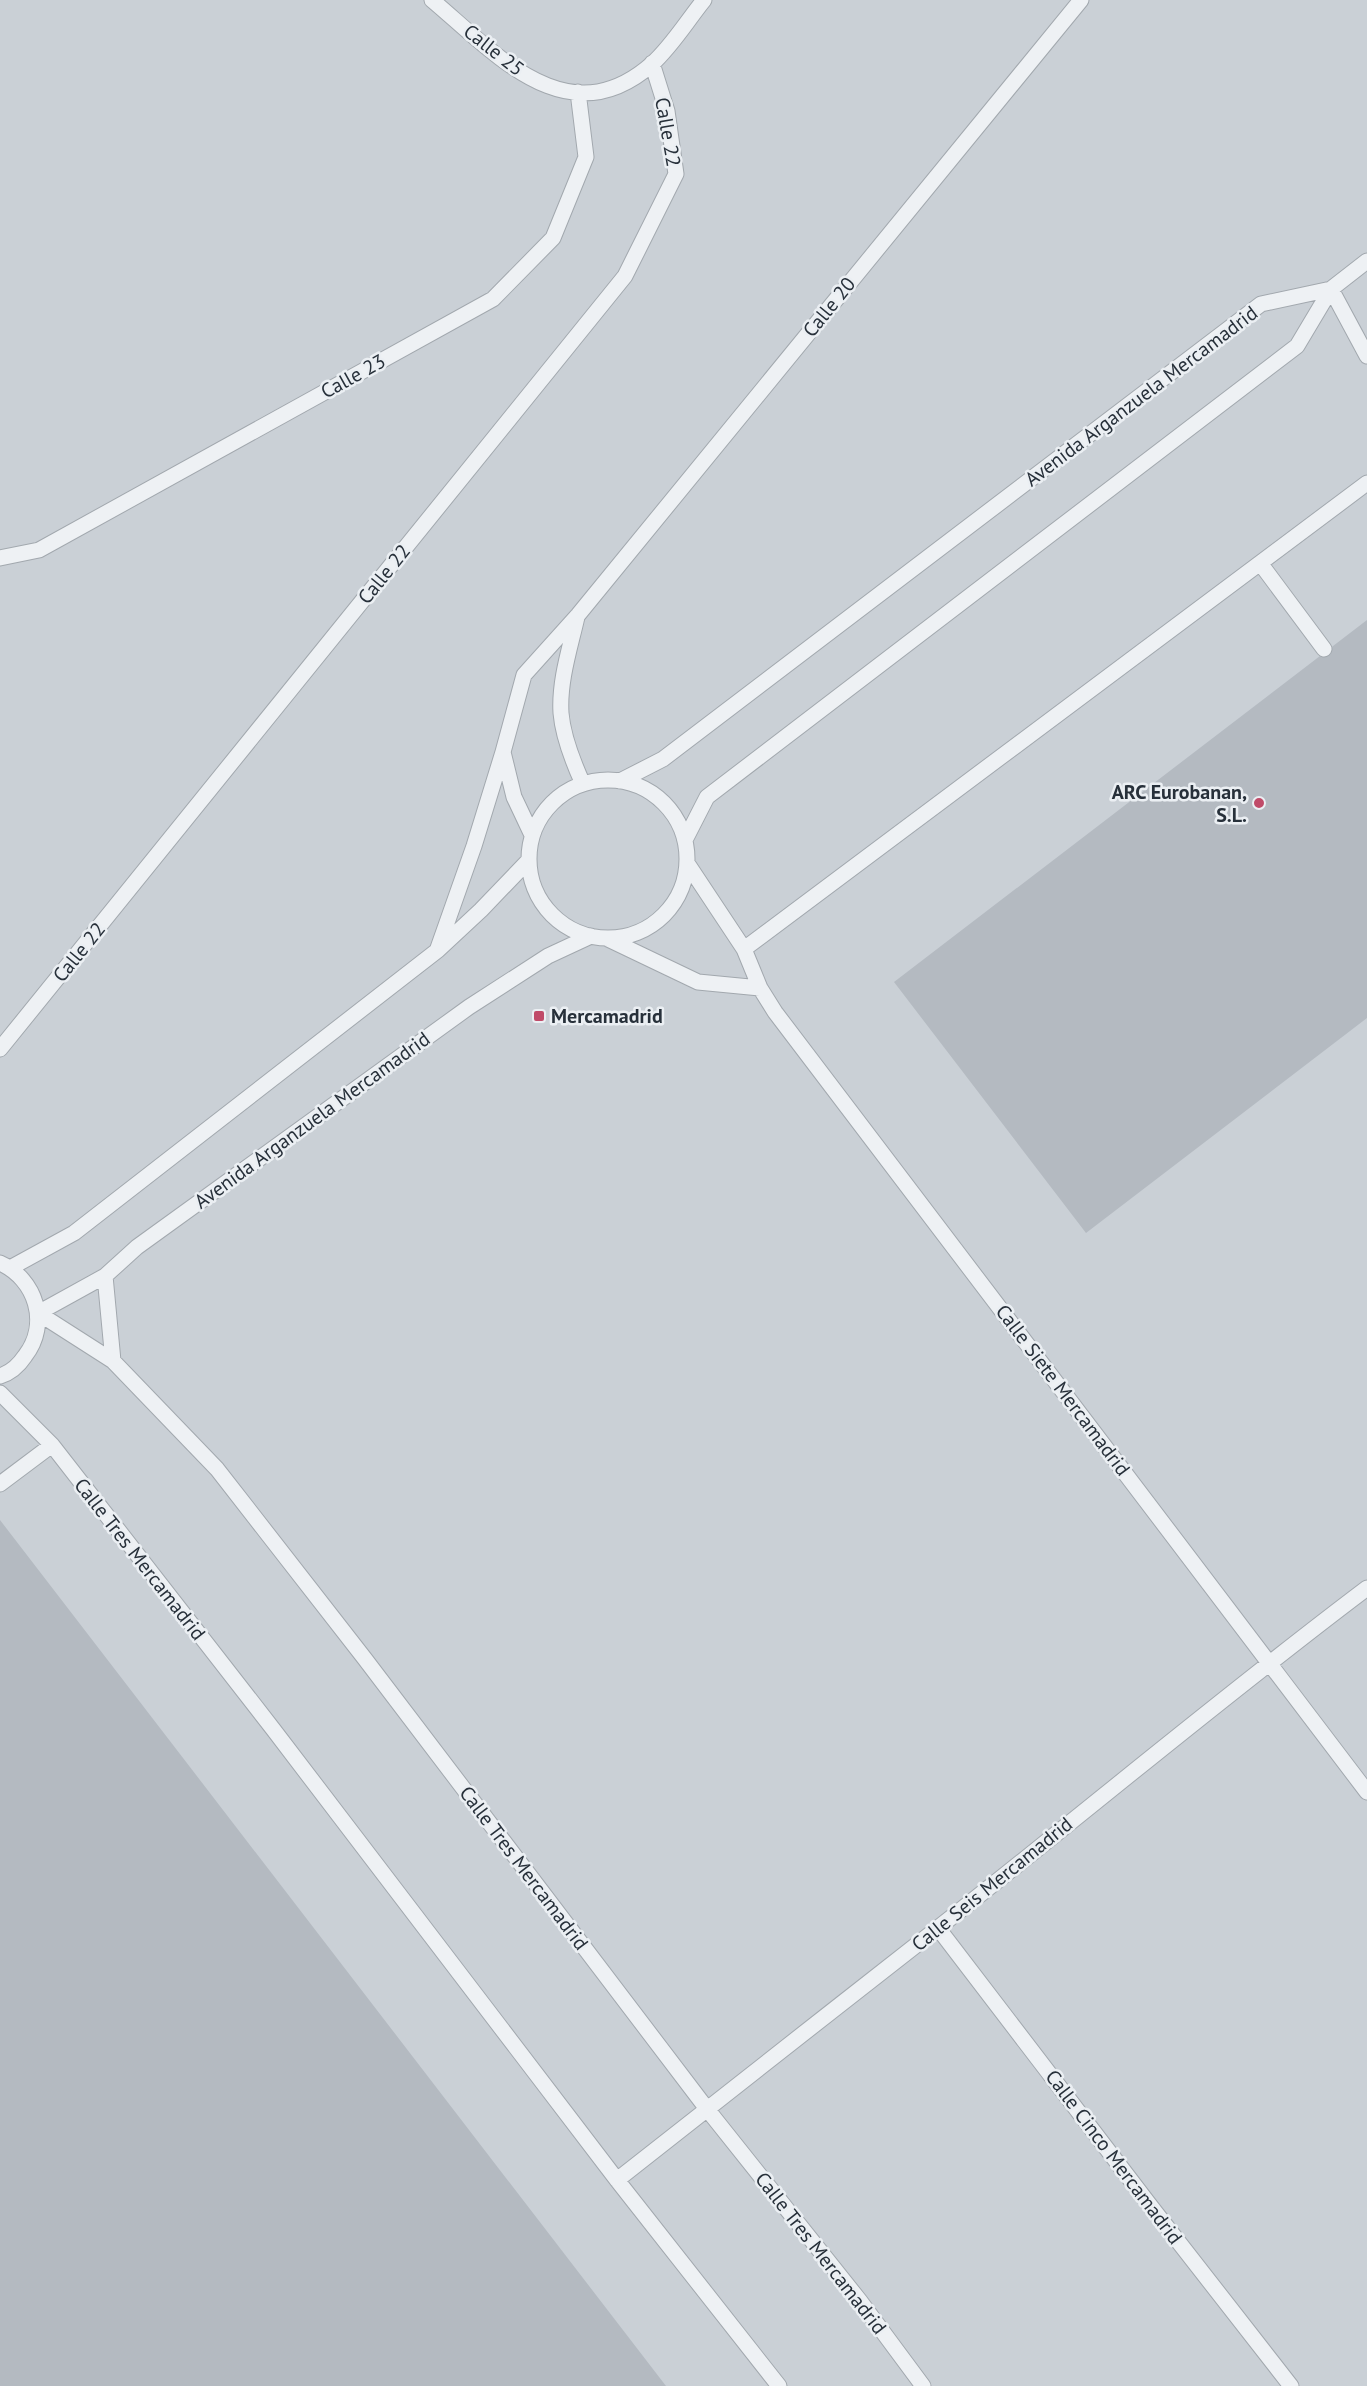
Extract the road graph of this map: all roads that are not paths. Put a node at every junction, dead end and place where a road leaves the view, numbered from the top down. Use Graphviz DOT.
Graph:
graph roads {
  1 [pos="432,0"];
  2 [pos="704,0"];
  3 [pos="1081,0"];
  4 [pos="652,63"];
  5 [pos="578,92"];
  6 [pos="1367,261"];
  7 [pos="1331,289"];
  8 [pos="1367,356"];
  9 [pos="1367,483"];
  10 [pos="0,558"];
  11 [pos="1260,563"];
  12 [pos="578,615"];
  13 [pos="1324,649"];
  14 [pos="503,752"];
  15 [pos="620,781"];
  16 [pos="583,784"];
  17 [pos="532,836"];
  18 [pos="685,840"];
  19 [pos="529,860"];
  20 [pos="687,863"];
  21 [pos="598,937"];
  22 [pos="744,948"];
  23 [pos="438,950"];
  24 [pos="760,988"];
  25 [pos="0,1049"];
  26 [pos="5,1265"];
  27 [pos="105,1276"];
  28 [pos="38,1313"];
  29 [pos="113,1361"];
  30 [pos="0,1376"];
  31 [pos="0,1393"];
  32 [pos="52,1445"];
  33 [pos="0,1484"];
  34 [pos="1367,1588"];
  35 [pos="1268,1663"];
  36 [pos="1367,1792"];
  37 [pos="938,1928"];
  38 [pos="707,2109"];
  39 [pos="617,2180"];
  40 [pos="779,2386"];
  41 [pos="923,2386"];
  42 [pos="1291,2386"];
  1 -- 5 [label="lane, Calle 25"];
  2 -- 4 [label="lane, Calle 25"];
  3 -- 12 [label="lane, Calle 20"];
  4 -- 5 [label="lane, Calle 25"];
  4 -- 25 [label="lane, Calle 22"];
  5 -- 10 [label="lane, Calle 23"];
  6 -- 7 [label="lane"];
  7 -- 8 [label="lane"];
  7 -- 15 [label="lane, Avenida Arganzuela Mercamadrid"];
  7 -- 18 [label="lane"];
  9 -- 11 [label="lane"];
  11 -- 13 [label="lane"];
  11 -- 22 [label="lane"];
  12 -- 14 [label="lane, Calle 20"];
  12 -- 16 [label="lane"];
  14 -- 17 [label="lane"];
  14 -- 23 [label="lane, Calle 20"];
  15 -- 16 [label="lane"];
  15 -- 18 [label="lane"];
  16 -- 17 [label="lane"];
  17 -- 19 [label="lane"];
  18 -- 20 [label="lane"];
  19 -- 21 [label="lane"];
  19 -- 23 [label="lane"];
  20 -- 21 [label="lane"];
  20 -- 22 [label="lane, Calle Siete Mercamadrid"];
  21 -- 24 [label="lane"];
  21 -- 27 [label="lane, Avenida Arganzuela Mercamadrid"];
  22 -- 24 [label="lane, Calle Siete Mercamadrid"];
  23 -- 26 [label="lane"];
  24 -- 35 [label="lane, Calle Siete Mercamadrid"];
  26 -- 28 [label="lane"];
  27 -- 28 [label="lane, Avenida Arganzuela Mercamadrid"];
  27 -- 29 [label="lane"];
  28 -- 29 [label="lane, Calle Tres Mercamadrid"];
  28 -- 30 [label="lane"];
  29 -- 38 [label="lane, Calle Tres Mercamadrid"];
  31 -- 32 [label="lane, Calle Tres Mercamadrid"];
  32 -- 33 [label="lane"];
  32 -- 39 [label="lane, Calle Tres Mercamadrid"];
  34 -- 35 [label="lane, Calle Seis Mercamadrid"];
  35 -- 36 [label="lane, Calle Siete Mercamadrid"];
  35 -- 37 [label="lane, Calle Seis Mercamadrid"];
  37 -- 38 [label="lane, Calle Seis Mercamadrid"];
  37 -- 42 [label="lane, Calle Cinco Mercamadrid"];
  38 -- 39 [label="lane, Calle Seis Mercamadrid"];
  38 -- 41 [label="lane, Calle Tres Mercamadrid"];
  39 -- 40 [label="lane, Calle Tres Mercamadrid"];
}
